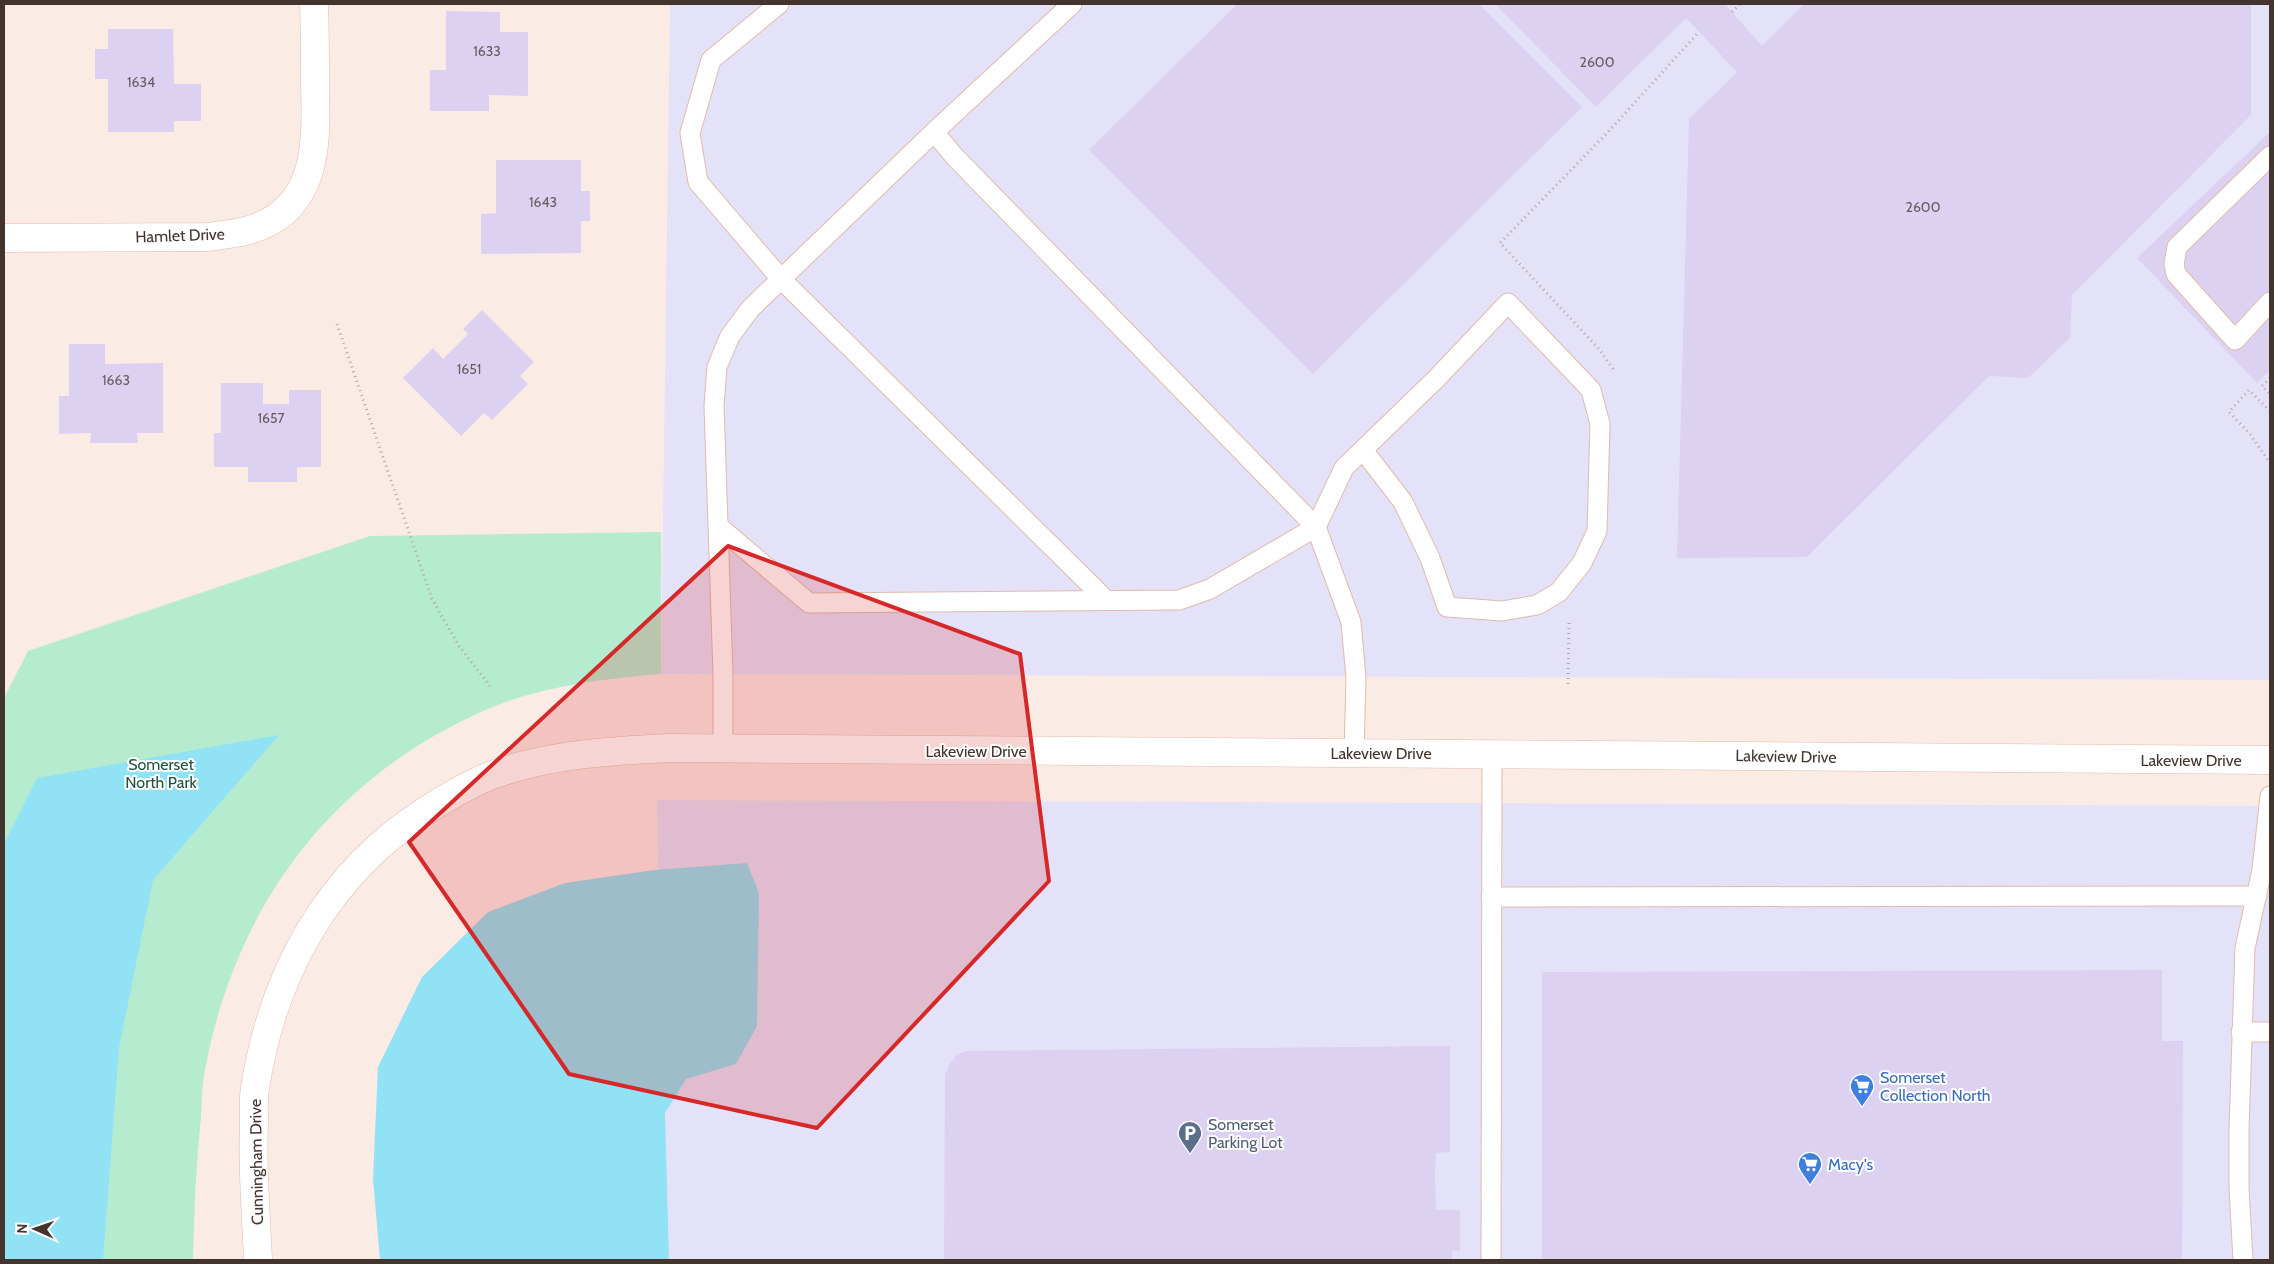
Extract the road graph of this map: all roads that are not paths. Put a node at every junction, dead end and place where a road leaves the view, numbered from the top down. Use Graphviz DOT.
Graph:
graph roads {
  1 [pos="314,4"];
  2 [pos="779,4"];
  3 [pos="1072,4"];
  4 [pos="934,132"];
  5 [pos="2270,156"];
  6 [pos="4,238"];
  7 [pos="781,279"];
  8 [pos="2270,302"];
  9 [pos="1362,450"];
  10 [pos="718,526"];
  11 [pos="1316,527"];
  12 [pos="1106,600"];
  13 [pos="723,749"];
  14 [pos="1354,753"];
  15 [pos="1492,753"];
  16 [pos="2270,760"];
  17 [pos="494,774"];
  18 [pos="2270,796"];
  19 [pos="2257,896"];
  20 [pos="1491,898"];
  21 [pos="2242,1032"];
  22 [pos="2270,1032"];
  23 [pos="258,1260"];
  24 [pos="1491,1260"];
  25 [pos="2244,1260"];
  1 -- 6 [label="street, Hamlet Drive"];
  2 -- 7 [label="lane"];
  3 -- 4 [label="lane"];
  4 -- 7 [label="lane"];
  4 -- 11 [label="lane"];
  5 -- 8 [label="lane"];
  7 -- 10 [label="lane"];
  7 -- 12 [label="lane"];
  9 -- 9 [label="lane"];
  9 -- 11 [label="lane"];
  10 -- 12 [label="lane"];
  10 -- 13 [label="lane"];
  11 -- 12 [label="lane"];
  11 -- 14 [label="lane"];
  13 -- 14 [label="street, Lakeview Drive"];
  13 -- 17 [label="street, Lakeview Drive"];
  14 -- 15 [label="street, Lakeview Drive"];
  15 -- 16 [label="street, Lakeview Drive"];
  15 -- 20 [label="lane"];
  17 -- 23 [label="street, Cunningham Drive"];
  18 -- 19 [label="lane"];
  19 -- 20 [label="lane"];
  19 -- 21 [label="lane"];
  20 -- 24 [label="lane"];
  21 -- 22 [label="lane"];
  21 -- 25 [label="lane"];
}
